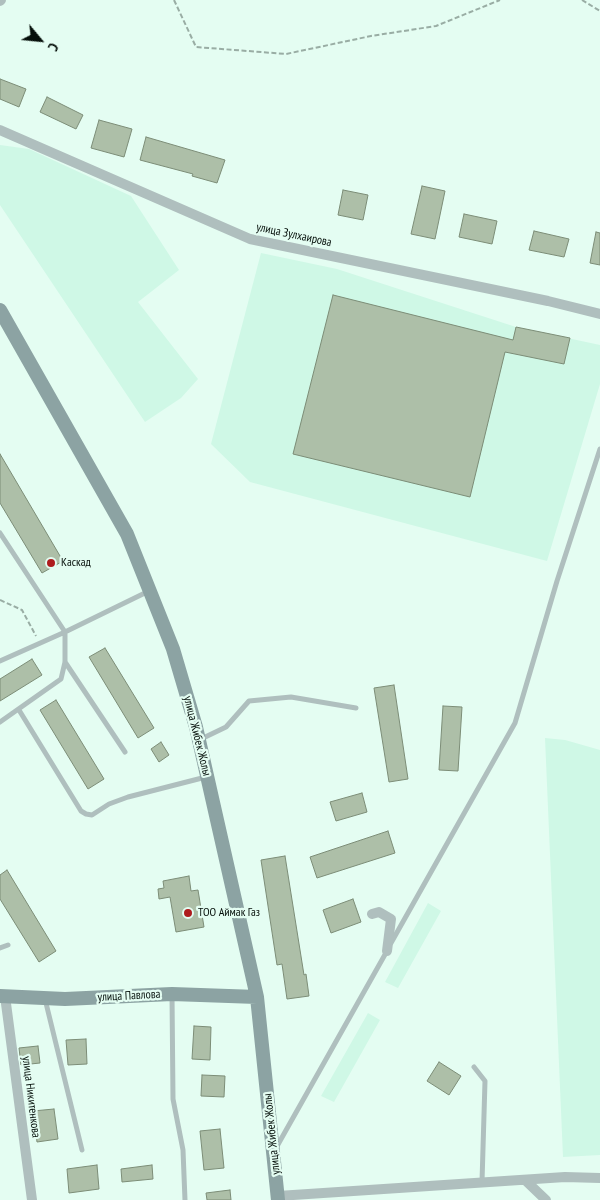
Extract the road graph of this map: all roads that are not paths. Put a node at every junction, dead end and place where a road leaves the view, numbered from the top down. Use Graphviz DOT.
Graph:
graph roads {
  1 [pos="0,130"];
  2 [pos="0,310"];
  3 [pos="600,314"];
  4 [pos="600,449"];
  5 [pos="0,533"];
  6 [pos="150,590"];
  7 [pos="65,632"];
  8 [pos="0,661"];
  9 [pos="65,662"];
  10 [pos="356,708"];
  11 [pos="19,710"];
  12 [pos="0,722"];
  13 [pos="199,740"];
  14 [pos="125,752"];
  15 [pos="207,776"];
  16 [pos="372,914"];
  17 [pos="8,945"];
  18 [pos="0,948"];
  19 [pos="387,950"];
  20 [pos="172,994"];
  21 [pos="3,996"];
  22 [pos="257,997"];
  23 [pos="45,998"];
  24 [pos="474,1067"];
  25 [pos="82,1150"];
  26 [pos="274,1153"];
  27 [pos="600,1178"];
  28 [pos="525,1180"];
  29 [pos="482,1183"];
  30 [pos="278,1198"];
  31 [pos="32,1200"];
  32 [pos="185,1200"];
  33 [pos="546,1200"];
  1 -- 3 [label="street, улица Зулхаирова"];
  2 -- 6 [label="street, улица Жибек Жолы"];
  4 -- 19 [label="lane"];
  5 -- 7 [label="lane"];
  6 -- 7 [label="lane"];
  6 -- 13 [label="street, улица Жибек Жолы"];
  7 -- 8 [label="lane"];
  7 -- 9 [label="lane"];
  9 -- 11 [label="lane"];
  9 -- 14 [label="lane"];
  10 -- 13 [label="lane"];
  11 -- 12 [label="lane"];
  11 -- 15 [label="lane"];
  13 -- 15 [label="street, улица Жибек Жолы"];
  15 -- 22 [label="street, улица Жибек Жолы"];
  16 -- 19 [label="street"];
  17 -- 18 [label="lane"];
  19 -- 26 [label="lane"];
  20 -- 22 [label="street, улица Павлова"];
  20 -- 23 [label="street, улица Павлова"];
  20 -- 32 [label="lane"];
  21 -- 23 [label="street, улица Павлова"];
  21 -- 31 [label="street, улица Никитенкова"];
  22 -- 26 [label="street, улица Жибек Жолы"];
  23 -- 25 [label="lane"];
  24 -- 29 [label="lane"];
  26 -- 30 [label="street, улица Жибек Жолы"];
  27 -- 28 [label="street"];
  28 -- 29 [label="street"];
  28 -- 33 [label="street"];
  29 -- 30 [label="street"];
}
